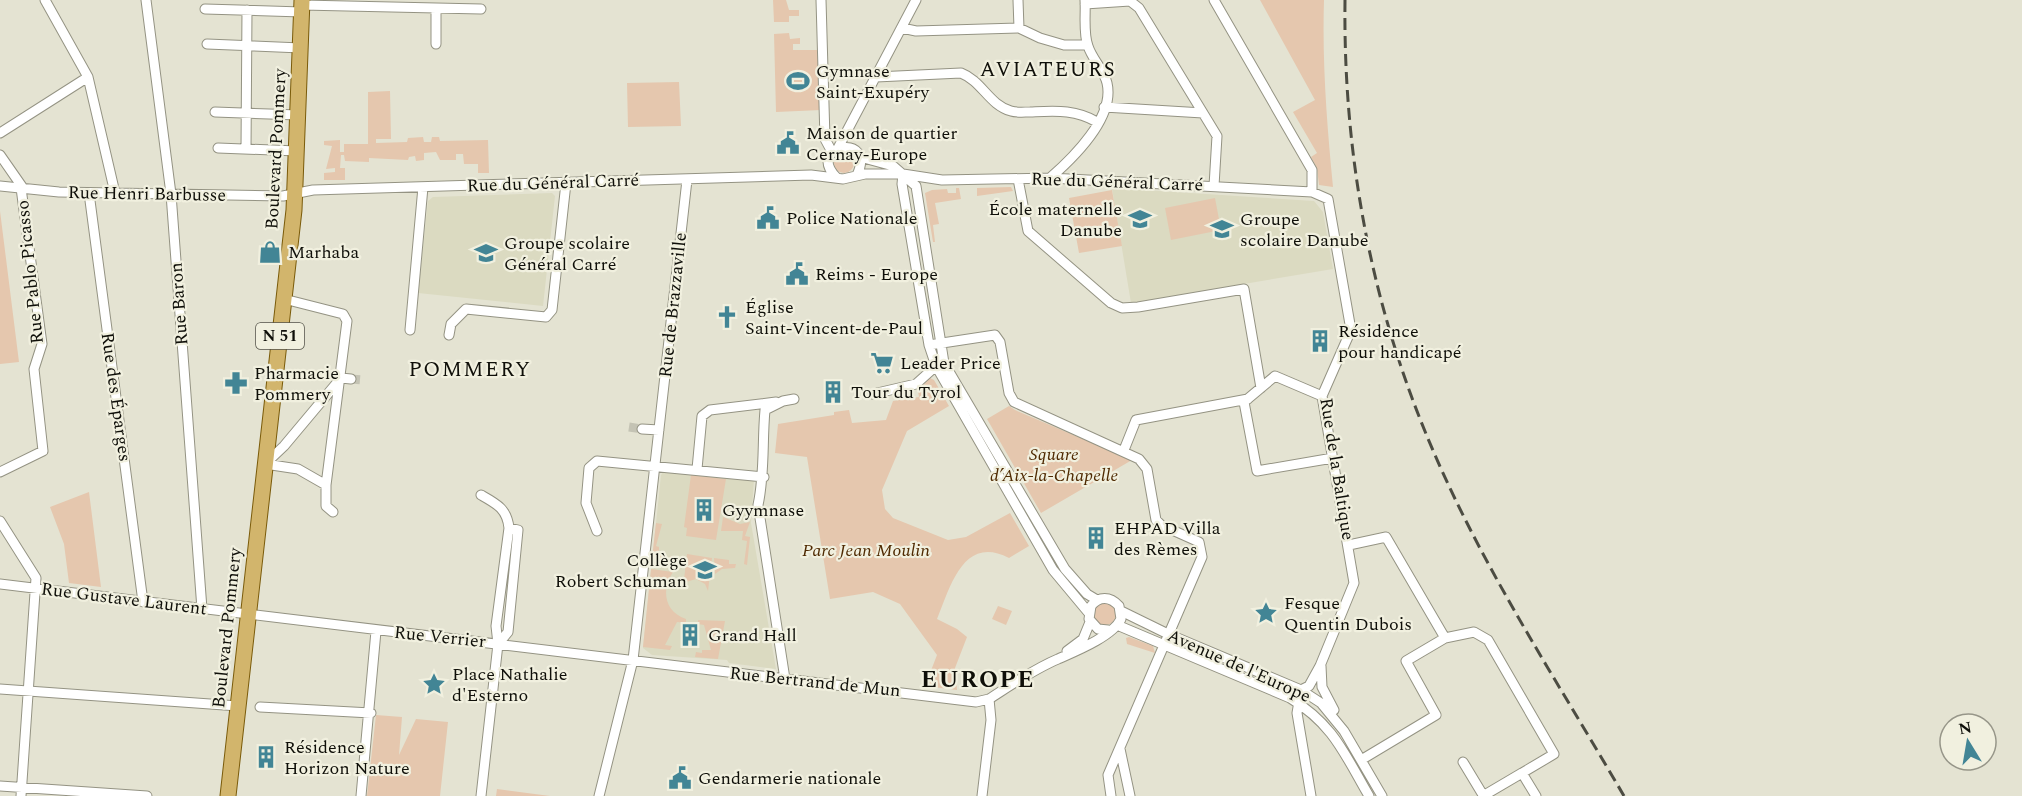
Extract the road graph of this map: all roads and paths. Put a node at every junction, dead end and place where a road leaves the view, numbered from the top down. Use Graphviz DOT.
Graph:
graph roads {
  1 [pos="45,0"];
  2 [pos="146,0"];
  3 [pos="821,0"];
  4 [pos="916,0"];
  5 [pos="1018,0"];
  6 [pos="1214,0"];
  7 [pos="1085,2"];
  8 [pos="302,6"];
  9 [pos="436,8"];
  10 [pos="205,9"];
  11 [pos="481,9"];
  12 [pos="247,10"];
  13 [pos="902,28"];
  14 [pos="1019,28"];
  15 [pos="207,44"];
  16 [pos="436,44"];
  17 [pos="1087,45"];
  18 [pos="246,46"];
  19 [pos="301,48"];
  20 [pos="88,77"];
  21 [pos="876,77"];
  22 [pos="1104,107"];
  23 [pos="215,112"];
  24 [pos="245,113"];
  25 [pos="1203,113"];
  26 [pos="300,115"];
  27 [pos="1097,122"];
  28 [pos="847,132"];
  29 [pos="0,133"];
  30 [pos="218,148"];
  31 [pos="850,148"];
  32 [pos="246,149"];
  33 [pos="835,150"];
  34 [pos="297,151"];
  35 [pos="0,155"];
  36 [pos="860,157"];
  37 [pos="828,164"];
  38 [pos="903,174"];
  39 [pos="811,175"];
  40 [pos="857,175"];
  41 [pos="836,177"];
  42 [pos="1050,178"];
  43 [pos="1018,179"];
  44 [pos="687,180"];
  45 [pos="566,183"];
  46 [pos="0,186"];
  47 [pos="1214,186"];
  48 [pos="423,187"];
  49 [pos="22,188"];
  50 [pos="1312,192"];
  51 [pos="89,193"];
  52 [pos="115,193"];
  53 [pos="295,193"];
  54 [pos="171,194"];
  55 [pos="1328,199"];
  56 [pos="284,299"];
  57 [pos="410,330"];
  58 [pos="449,335"];
  59 [pos="940,343"];
  60 [pos="929,345"];
  61 [pos="936,366"];
  62 [pos="346,378"];
  63 [pos="1261,388"];
  64 [pos="873,394"];
  65 [pos="1322,396"];
  66 [pos="794,399"];
  67 [pos="1245,399"];
  68 [pos="783,401"];
  69 [pos="642,429"];
  70 [pos="659,430"];
  71 [pos="1124,450"];
  72 [pos="1334,458"];
  73 [pos="265,464"];
  74 [pos="655,466"];
  75 [pos="697,469"];
  76 [pos="0,472"];
  77 [pos="764,477"];
  78 [pos="326,485"];
  79 [pos="1012,490"];
  80 [pos="481,495"];
  81 [pos="333,512"];
  82 [pos="0,521"];
  83 [pos="597,531"];
  84 [pos="1349,545"];
  85 [pos="0,584"];
  86 [pos="35,588"];
  87 [pos="1097,600"];
  88 [pos="143,602"];
  89 [pos="202,609"];
  90 [pos="1121,611"];
  91 [pos="248,615"];
  92 [pos="1090,617"];
  93 [pos="1117,625"];
  94 [pos="1108,630"];
  95 [pos="376,631"];
  96 [pos="1168,634"];
  97 [pos="1445,638"];
  98 [pos="498,644"];
  99 [pos="1164,644"];
  100 [pos="1059,658"];
  101 [pos="633,660"];
  102 [pos="1320,666"];
  103 [pos="785,679"];
  104 [pos="0,689"];
  105 [pos="1301,690"];
  106 [pos="28,691"];
  107 [pos="989,699"];
  108 [pos="1299,704"];
  109 [pos="238,705"];
  110 [pos="260,707"];
  111 [pos="371,713"];
  112 [pos="1344,730"];
  113 [pos="1120,749"];
  114 [pos="1361,760"];
  115 [pos="1463,762"];
  116 [pos="1522,773"];
  117 [pos="0,786"];
  118 [pos="21,792"];
  119 [pos="1310,794"];
  120 [pos="147,796"];
  121 [pos="228,796"];
  122 [pos="362,796"];
  123 [pos="481,796"];
  124 [pos="599,796"];
  125 [pos="982,796"];
  126 [pos="1111,796"];
  127 [pos="1130,796"];
  128 [pos="1300,796"];
  129 [pos="1369,796"];
  130 [pos="1382,796"];
  131 [pos="1483,796"];
  132 [pos="1536,796"];
  1 -- 20 [label="street"];
  2 -- 54 [label="street, Rue Baron"];
  3 -- 33 [label="street"];
  4 -- 13 [label="street"];
  5 -- 14 [label="street"];
  6 -- 50 [label="street"];
  7 -- 17 [label="street"];
  7 -- 25 [label="street"];
  8 -- 9 [label="street"];
  8 -- 12 [label="street"];
  8 -- 19 [label="main road, Boulevard Pommery / N 51"];
  9 -- 11 [label="street"];
  9 -- 16 [label="street"];
  10 -- 12 [label="street"];
  12 -- 18 [label="street"];
  13 -- 14 [label="street"];
  13 -- 21 [label="street"];
  14 -- 17 [label="street"];
  15 -- 18 [label="street"];
  17 -- 22 [label="street"];
  18 -- 19 [label="street"];
  18 -- 24 [label="street"];
  19 -- 26 [label="main road, Boulevard Pommery / N 51"];
  20 -- 29 [label="street"];
  20 -- 52 [label="street"];
  21 -- 27 [label="street"];
  21 -- 28 [label="street"];
  22 -- 25 [label="street"];
  22 -- 27 [label="street"];
  23 -- 24 [label="street"];
  24 -- 26 [label="street"];
  24 -- 32 [label="street"];
  25 -- 47 [label="street"];
  26 -- 34 [label="main road, Boulevard Pommery / N 51"];
  27 -- 42 [label="street"];
  28 -- 31 [label="street"];
  28 -- 33 [label="street"];
  30 -- 32 [label="street"];
  31 -- 33 [label="street"];
  31 -- 36 [label="street"];
  32 -- 34 [label="street"];
  33 -- 37 [label="street"];
  34 -- 53 [label="main road, Boulevard Pommery / N 51"];
  35 -- 49 [label="street"];
  36 -- 38 [label="street, Rue du Général Carré"];
  36 -- 40 [label="street"];
  37 -- 39 [label="street"];
  37 -- 41 [label="street"];
  38 -- 40 [label="street, Rue du Général Carré"];
  38 -- 43 [label="street, Rue du Général Carré"];
  38 -- 59 [label="street"];
  38 -- 60 [label="street"];
  39 -- 41 [label="street, Rue du Général Carré"];
  39 -- 44 [label="street, Rue du Général Carré"];
  40 -- 41 [label="street"];
  42 -- 43 [label="street, Rue du Général Carré"];
  42 -- 47 [label="street, Rue du Général Carré"];
  43 -- 63 [label="street"];
  44 -- 45 [label="street, Rue du Général Carré"];
  44 -- 70 [label="street, Rue de Brazzaville"];
  45 -- 48 [label="street, Rue du Général Carré"];
  45 -- 58 [label="street"];
  46 -- 49 [label="street, Rue Henri Barbusse"];
  47 -- 50 [label="street, Rue du Général Carré"];
  48 -- 53 [label="street, Rue du Général Carré"];
  48 -- 57 [label="street"];
  49 -- 51 [label="street, Rue Henri Barbusse"];
  49 -- 76 [label="street, Rue Pablo Picasso"];
  50 -- 55 [label="street, Rue du Général Carré"];
  51 -- 52 [label="street, Rue Henri Barbusse"];
  51 -- 88 [label="street, Rue des Éparges"];
  52 -- 54 [label="street, Rue Henri Barbusse"];
  53 -- 54 [label="street, Rue Henri Barbusse"];
  53 -- 56 [label="main road, Boulevard Pommery / N 51"];
  54 -- 89 [label="street, Rue Baron"];
  55 -- 65 [label="street, Rue de la Baltique"];
  56 -- 62 [label="street"];
  56 -- 73 [label="main road, Boulevard Pommery / N 51"];
  59 -- 60 [label="street"];
  59 -- 71 [label="street"];
  59 -- 79 [label="street"];
  60 -- 61 [label="street"];
  61 -- 64 [label="street"];
  61 -- 79 [label="street"];
  62 -- 73 [label="street"];
  62 -- 78 [label="street"];
  63 -- 65 [label="street"];
  63 -- 67 [label="street"];
  65 -- 72 [label="street, Rue de la Baltique"];
  66 -- 68 [label="street"];
  67 -- 71 [label="street"];
  67 -- 72 [label="street"];
  68 -- 75 [label="street"];
  68 -- 77 [label="street"];
  69 -- 70 [label="street"];
  70 -- 74 [label="street, Rue de Brazzaville"];
  71 -- 96 [label="street"];
  72 -- 84 [label="street, Rue de la Baltique"];
  73 -- 78 [label="street"];
  73 -- 91 [label="main road, Boulevard Pommery / N 51"];
  74 -- 75 [label="street"];
  74 -- 83 [label="street"];
  74 -- 101 [label="street, Rue de Brazzaville"];
  75 -- 77 [label="street"];
  77 -- 103 [label="street"];
  78 -- 81 [label="street"];
  79 -- 87 [label="street"];
  79 -- 92 [label="street"];
  80 -- 98 [label="street"];
  82 -- 86 [label="street"];
  84 -- 97 [label="street"];
  84 -- 102 [label="street, Rue de la Baltique"];
  85 -- 86 [label="street, Rue Gustave Laurent"];
  86 -- 88 [label="street, Rue Gustave Laurent"];
  86 -- 106 [label="street"];
  87 -- 90 [label="street"];
  87 -- 92 [label="street"];
  88 -- 89 [label="street, Rue Gustave Laurent"];
  89 -- 91 [label="street, Rue Gustave Laurent"];
  90 -- 93 [label="street"];
  90 -- 96 [label="street, Avenue de l'Europe"];
  91 -- 95 [label="street, Rue Verrier"];
  91 -- 109 [label="main road, Boulevard Pommery / N 51"];
  92 -- 94 [label="street"];
  92 -- 100 [label="street, Rue Bertrand de Mun"];
  93 -- 94 [label="street"];
  93 -- 99 [label="street, Avenue de l'Europe"];
  94 -- 100 [label="street, Rue Bertrand de Mun"];
  95 -- 98 [label="street, Rue Verrier"];
  95 -- 111 [label="street"];
  96 -- 99 [label="street"];
  96 -- 105 [label="street, Avenue de l'Europe"];
  97 -- 114 [label="street"];
  97 -- 116 [label="street"];
  98 -- 101 [label="street, Rue Verrier"];
  98 -- 123 [label="street"];
  99 -- 108 [label="street, Avenue de l'Europe"];
  99 -- 113 [label="street"];
  100 -- 107 [label="street, Rue Bertrand de Mun"];
  101 -- 103 [label="street, Rue Bertrand de Mun"];
  101 -- 124 [label="street, Rue de Brazzaville"];
  102 -- 105 [label="street, Rue de la Baltique"];
  102 -- 112 [label="street"];
  103 -- 107 [label="street, Rue Bertrand de Mun"];
  104 -- 106 [label="street"];
  105 -- 108 [label="street"];
  105 -- 112 [label="street, Avenue de l'Europe"];
  106 -- 109 [label="street"];
  106 -- 118 [label="street"];
  107 -- 125 [label="street"];
  108 -- 119 [label="street"];
  108 -- 129 [label="street, Avenue de l'Europe"];
  109 -- 121 [label="main road, Boulevard Pommery / N 51"];
  110 -- 111 [label="street"];
  111 -- 122 [label="street"];
  112 -- 114 [label="street, Avenue de l'Europe"];
  113 -- 126 [label="street"];
  113 -- 127 [label="street"];
  114 -- 130 [label="street, Avenue de l'Europe"];
  115 -- 131 [label="street"];
  116 -- 131 [label="street"];
  116 -- 132 [label="street"];
  117 -- 118 [label="street"];
  118 -- 120 [label="street"];
  119 -- 128 [label="street"];
}
